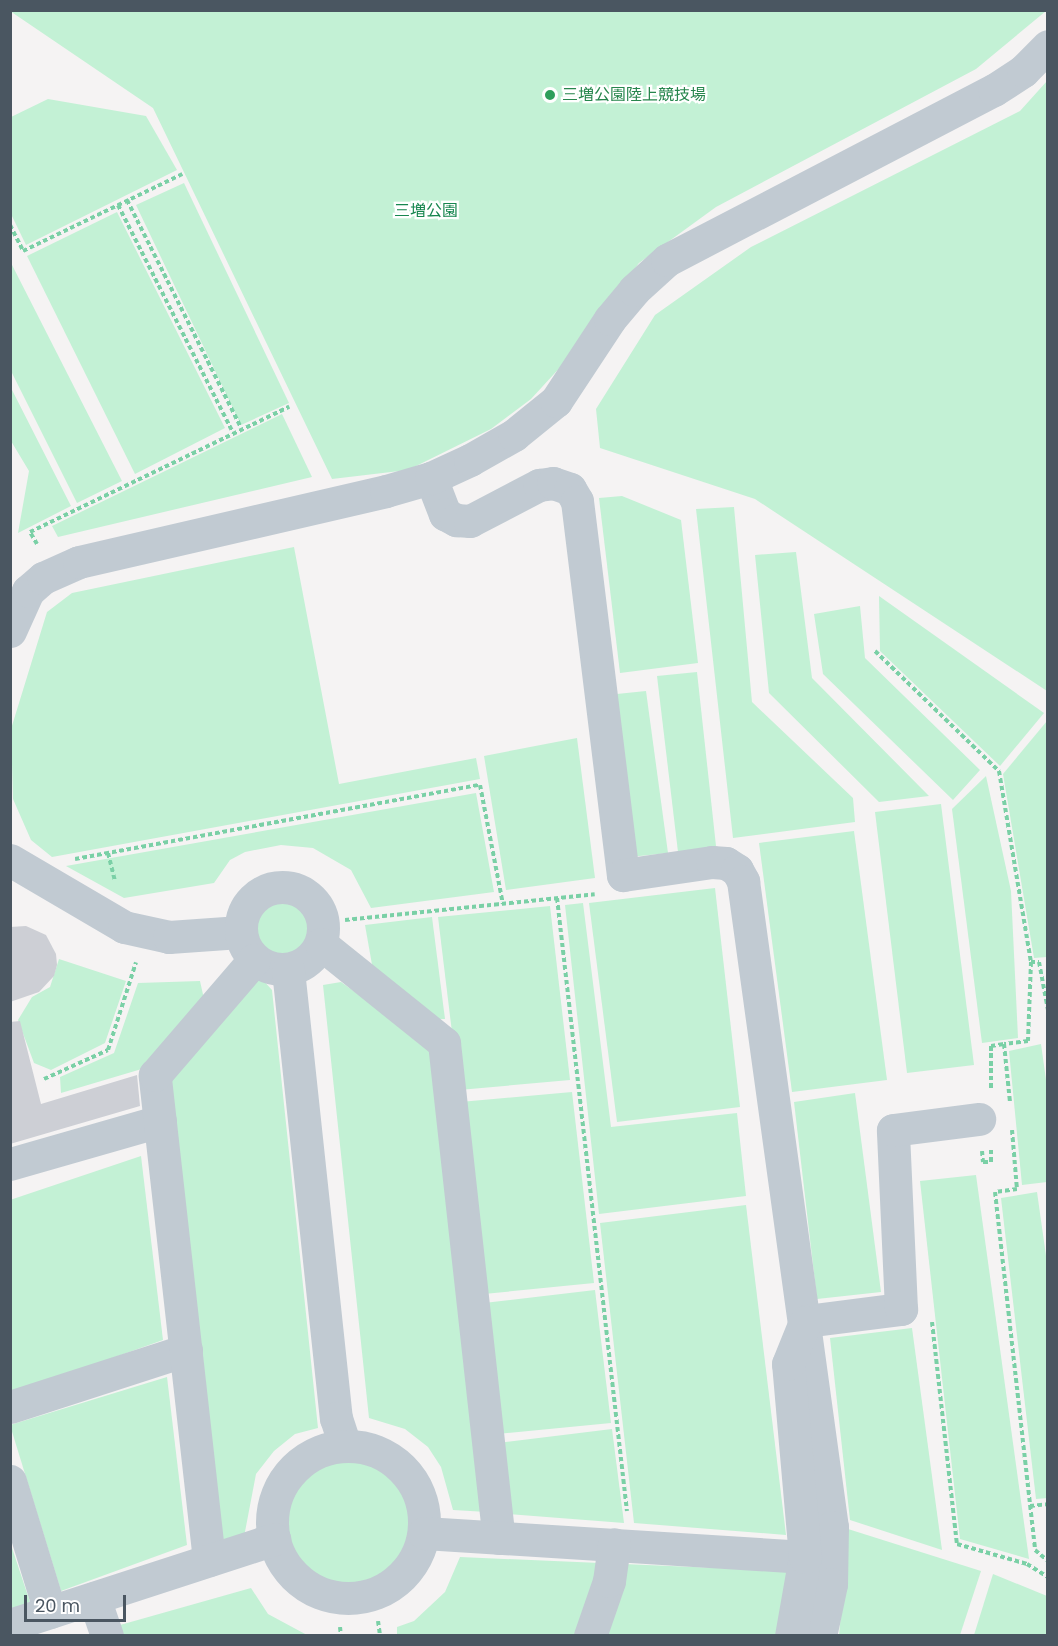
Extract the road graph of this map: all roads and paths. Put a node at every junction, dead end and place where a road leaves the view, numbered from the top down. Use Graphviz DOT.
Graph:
graph roads {
  1 [pos="1047,46"];
  2 [pos="182,174"];
  3 [pos="127,200"];
  4 [pos="118,205"];
  5 [pos="10,225"];
  6 [pos="289,406"];
  7 [pos="241,428"];
  8 [pos="233,433"];
  9 [pos="431,478"];
  10 [pos="40,550"];
  11 [pos="10,631"];
  12 [pos="874,651"];
  13 [pos="108,853"];
  14 [pos="16,864"];
  15 [pos="623,875"];
  16 [pos="116,885"];
  17 [pos="557,898"];
  18 [pos="503,904"];
  19 [pos="146,933"];
  20 [pos="322,933"];
  21 [pos="247,946"];
  22 [pos="1031,962"];
  23 [pos="288,970"];
  24 [pos="1047,1010"];
  25 [pos="1004,1044"];
  26 [pos="44,1079"];
  27 [pos="1010,1111"];
  28 [pos="987,1117"];
  29 [pos="160,1120"];
  30 [pos="1011,1122"];
  31 [pos="10,1164"];
  32 [pos="932,1318"];
  33 [pos="806,1321"];
  34 [pos="186,1350"];
  35 [pos="10,1407"];
  36 [pos="345,1446"];
  37 [pos="10,1480"];
  38 [pos="1047,1504"];
  39 [pos="1030,1506"];
  40 [pos="424,1533"];
  41 [pos="499,1538"];
  42 [pos="274,1539"];
  43 [pos="622,1545"];
  44 [pos="805,1557"];
  45 [pos="209,1560"];
  46 [pos="1047,1561"];
  47 [pos="1047,1577"];
  48 [pos="94,1598"];
  49 [pos="50,1612"];
  50 [pos="378,1621"];
  51 [pos="10,1625"];
  52 [pos="340,1627"];
  53 [pos="106,1635"];
  54 [pos="341,1635"];
  55 [pos="380,1635"];
  56 [pos="590,1635"];
  57 [pos="791,1635"];
  58 [pos="820,1635"];
  1 -- 9 [label="street"];
  2 -- 3 [label="path"];
  3 -- 4 [label="path"];
  3 -- 7 [label="path"];
  4 -- 5 [label="path"];
  4 -- 8 [label="path"];
  6 -- 7 [label="path"];
  7 -- 8 [label="path"];
  8 -- 10 [label="path"];
  9 -- 11 [label="street"];
  9 -- 15 [label="street"];
  12 -- 22 [label="path"];
  13 -- 14 [label="path"];
  13 -- 16 [label="path"];
  13 -- 18 [label="path"];
  14 -- 19 [label="street"];
  15 -- 17 [label="path"];
  15 -- 33 [label="street"];
  17 -- 18 [label="path"];
  17 -- 43 [label="path"];
  18 -- 20 [label="path"];
  19 -- 21 [label="street"];
  19 -- 26 [label="path"];
  20 -- 21 [label="street"];
  20 -- 23 [label="street"];
  20 -- 41 [label="street"];
  21 -- 23 [label="street"];
  21 -- 29 [label="street"];
  22 -- 24 [label="path"];
  22 -- 25 [label="path"];
  23 -- 36 [label="street"];
  25 -- 27 [label="path"];
  25 -- 28 [label="path"];
  28 -- 28 [label="path"];
  28 -- 33 [label="street"];
  29 -- 31 [label="street"];
  29 -- 34 [label="street"];
  30 -- 39 [label="path"];
  32 -- 47 [label="path"];
  33 -- 44 [label="street"];
  33 -- 58 [label="street"];
  34 -- 35 [label="street"];
  34 -- 45 [label="street"];
  36 -- 40 [label="street"];
  36 -- 42 [label="street"];
  37 -- 49 [label="street"];
  38 -- 39 [label="path"];
  39 -- 46 [label="path"];
  40 -- 41 [label="street"];
  40 -- 42 [label="street"];
  41 -- 43 [label="street"];
  42 -- 45 [label="street"];
  43 -- 44 [label="street"];
  43 -- 56 [label="street"];
  44 -- 57 [label="street"];
  45 -- 48 [label="street"];
  48 -- 49 [label="street"];
  48 -- 53 [label="street"];
  49 -- 51 [label="street"];
  50 -- 55 [label="path"];
  52 -- 54 [label="path"];
}
